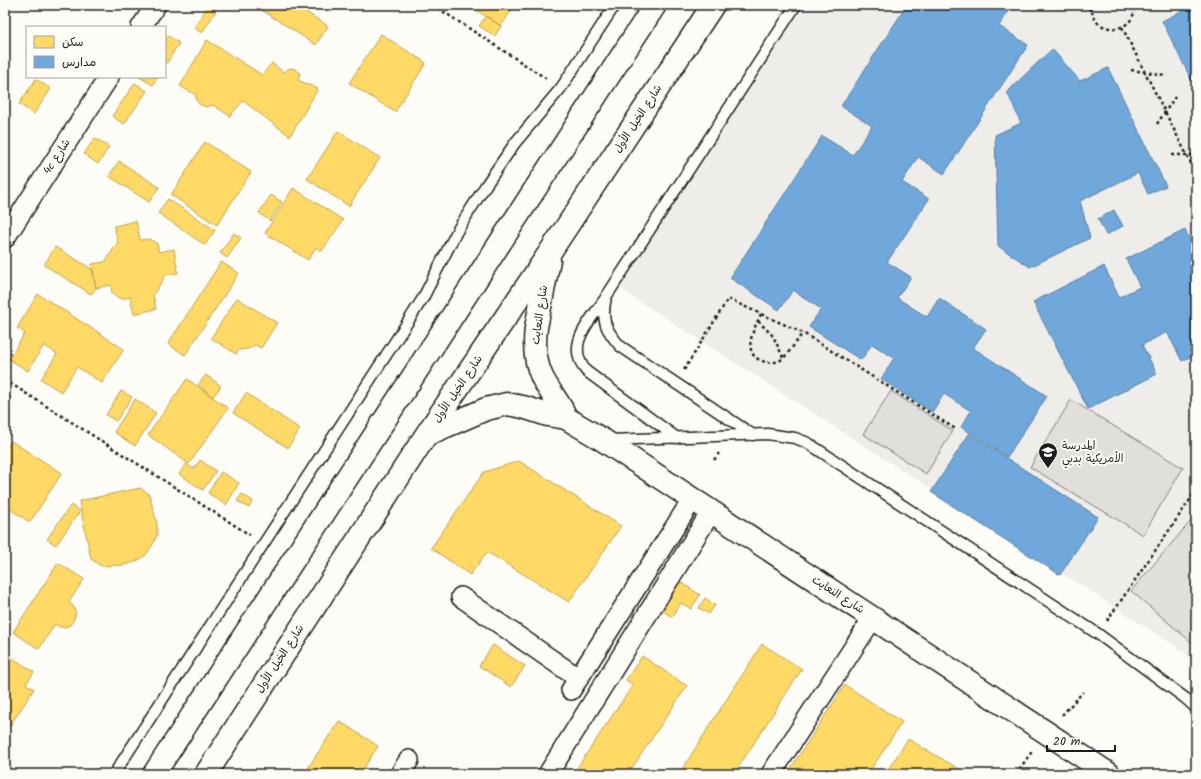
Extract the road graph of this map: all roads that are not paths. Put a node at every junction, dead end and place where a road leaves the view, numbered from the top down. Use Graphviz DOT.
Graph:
graph roads {
  1 [pos="156,5"];
  2 [pos="615,5"];
  3 [pos="655,5"];
  4 [pos="713,5"];
  5 [pos="796,5"];
  6 [pos="142,26"];
  7 [pos="108,78"];
  8 [pos="5,238"];
  9 [pos="550,252"];
  10 [pos="606,297"];
  11 [pos="566,418"];
  12 [pos="426,435"];
  13 [pos="753,435"];
  14 [pos="677,438"];
  15 [pos="603,440"];
  16 [pos="692,500"];
  17 [pos="712,512"];
  18 [pos="461,598"];
  19 [pos="874,618"];
  20 [pos="1196,708"];
  21 [pos="114,774"];
  22 [pos="154,774"];
  23 [pos="206,774"];
  24 [pos="548,774"];
  25 [pos="771,774"];
  26 [pos="1109,774"];
  1 -- 6 [label="street"];
  2 -- 21 [label="lane"];
  3 -- 22 [label="main road"];
  4 -- 9 [label="main road, شارع الخيل الأول"];
  5 -- 10 [label="lane"];
  7 -- 8 [label="street, 4c شارع"];
  9 -- 11 [label="main road, شارع النعايت"];
  9 -- 12 [label="main road, شارع الخيل الأول"];
  10 -- 13 [label="lane"];
  10 -- 14 [label="lane"];
  11 -- 12 [label="main road, شارع النعايت"];
  11 -- 15 [label="main road, شارع النعايت"];
  12 -- 23 [label="main road, شارع الخيل الأول"];
  13 -- 14 [label="lane"];
  13 -- 20 [label="lane"];
  14 -- 15 [label="lane"];
  15 -- 16 [label="main road, شارع النعايت"];
  16 -- 17 [label="main road, شارع النعايت"];
  16 -- 18 [label="street"];
  17 -- 19 [label="main road, شارع النعايت"];
  17 -- 24 [label="street"];
  19 -- 25 [label="street"];
  19 -- 26 [label="main road, شارع النعايت"];
}
